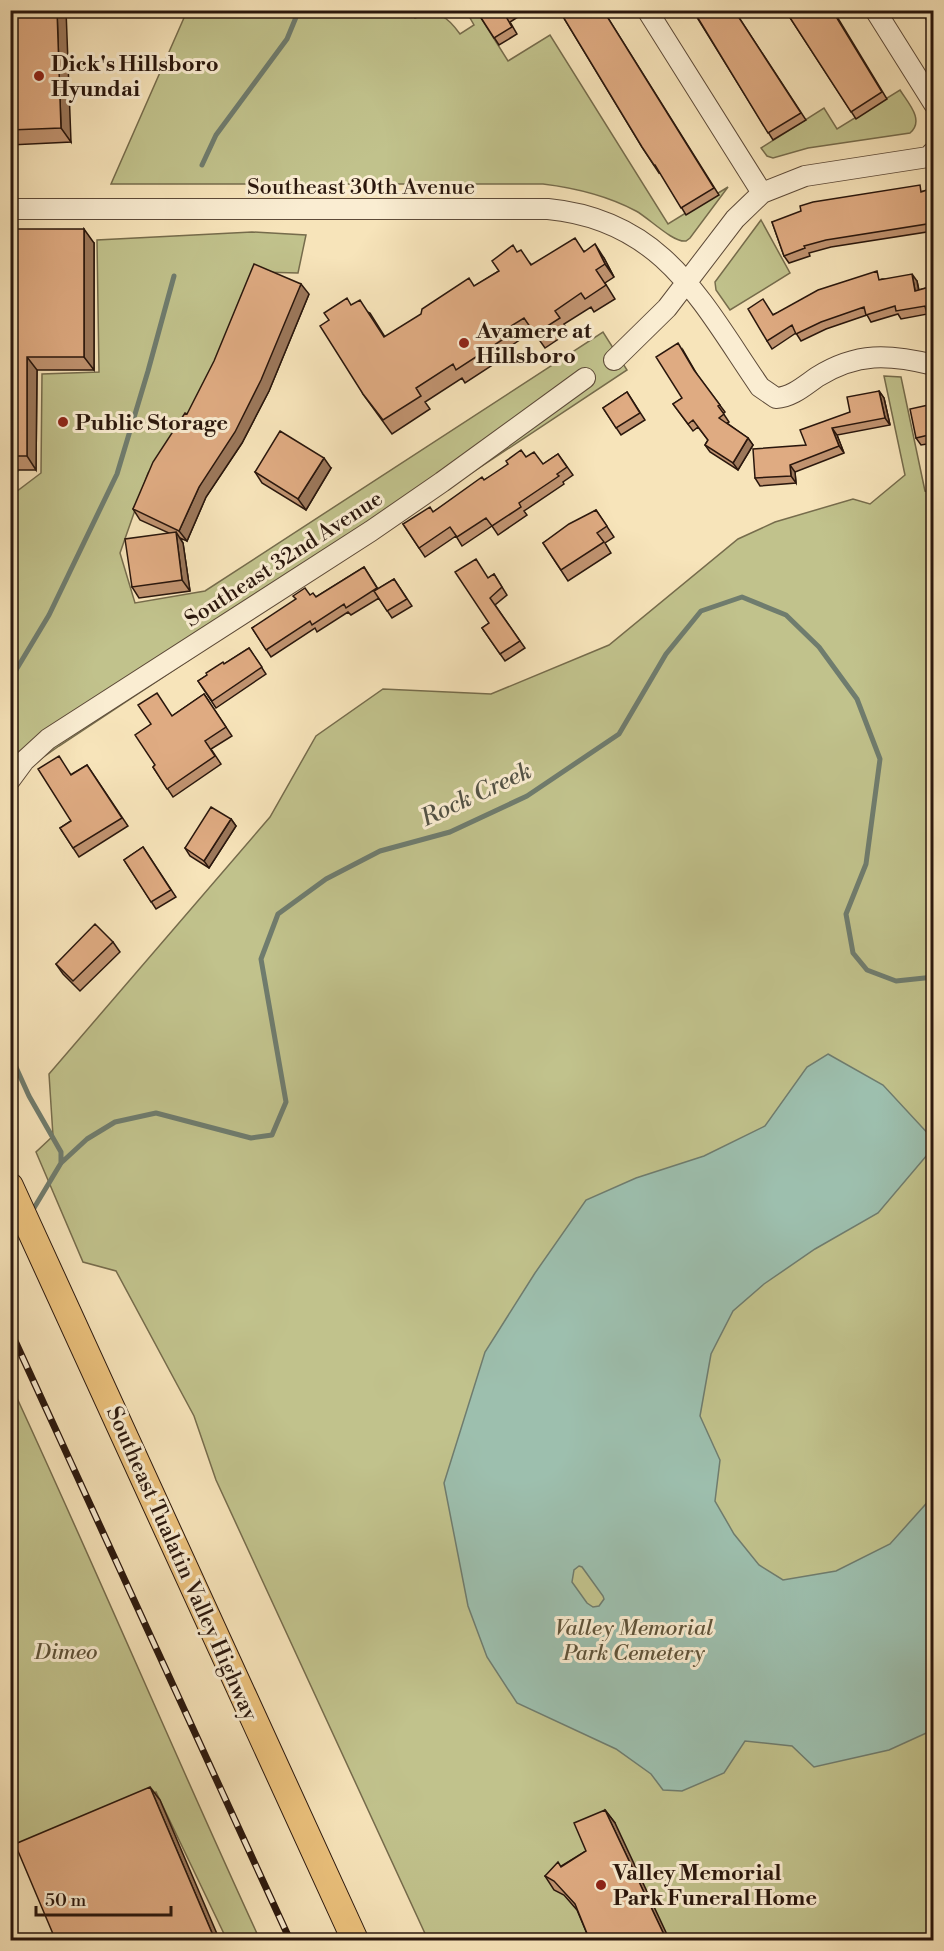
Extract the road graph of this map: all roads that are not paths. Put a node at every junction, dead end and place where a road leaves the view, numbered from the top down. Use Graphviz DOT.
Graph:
graph roads {
  1 [pos="647,10"];
  2 [pos="875,10"];
  3 [pos="933,104"];
  4 [pos="933,151"];
  5 [pos="762,193"];
  6 [pos="10,209"];
  7 [pos="688,283"];
  8 [pos="614,360"];
  9 [pos="933,365"];
  10 [pos="585,378"];
  11 [pos="10,780"];
  12 [pos="10,1186"];
  13 [pos="355,1941"];
  1 -- 5 [label="street"];
  2 -- 3 [label="street"];
  4 -- 5 [label="street"];
  5 -- 7 [label="street"];
  6 -- 7 [label="street, Southeast 30th Avenue"];
  7 -- 8 [label="street"];
  7 -- 9 [label="street, Southeast 30th Avenue"];
  10 -- 11 [label="street, Southeast 32nd Avenue"];
  12 -- 13 [label="main road, Southeast Tualatin Valley Highway"];
}
